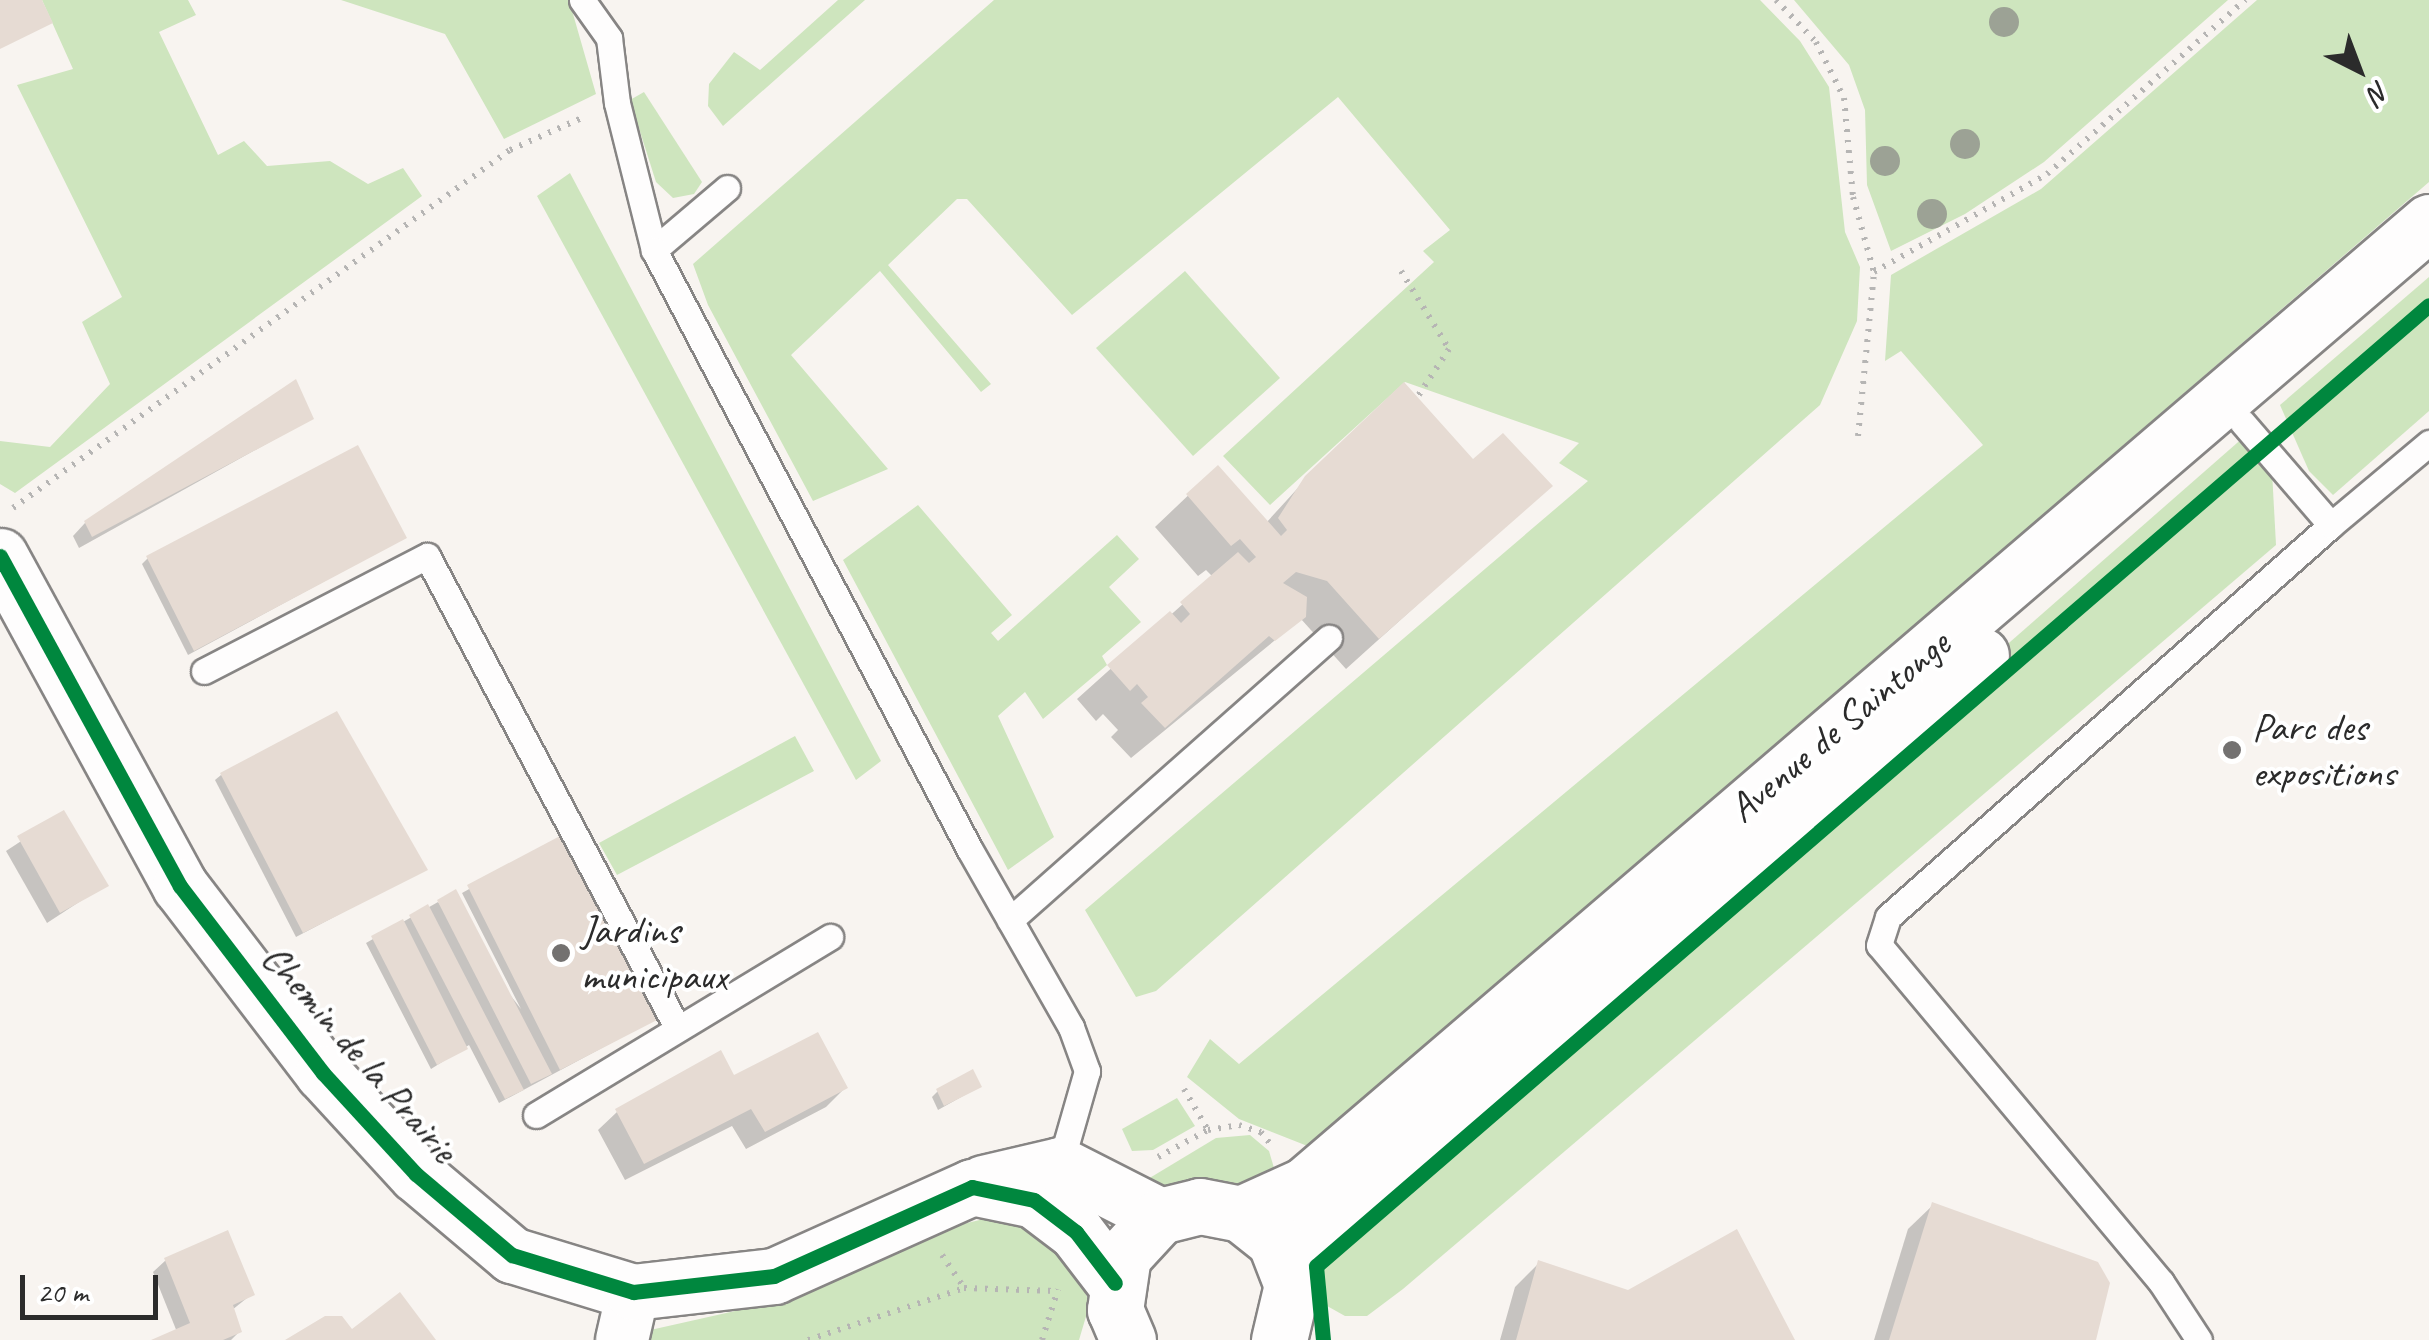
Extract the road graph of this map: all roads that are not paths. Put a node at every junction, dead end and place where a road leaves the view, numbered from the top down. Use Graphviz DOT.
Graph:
graph roads {
  1 [pos="582,0"];
  2 [pos="727,188"];
  3 [pos="2429,222"];
  4 [pos="654,250"];
  5 [pos="2429,258"];
  6 [pos="2242,422"];
  7 [pos="2429,443"];
  8 [pos="2331,525"];
  9 [pos="0,556"];
  10 [pos="1329,638"];
  11 [pos="204,671"];
  12 [pos="1010,920"];
  13 [pos="830,937"];
  14 [pos="678,1030"];
  15 [pos="536,1115"];
  16 [pos="1060,1166"];
  17 [pos="972,1187"];
  18 [pos="1242,1214"];
  19 [pos="1160,1216"];
  20 [pos="1286,1261"];
  21 [pos="1115,1282"];
  22 [pos="628,1316"];
  23 [pos="1283,1338"];
  24 [pos="1128,1340"];
  25 [pos="2200,1340"];
  1 -- 4 [label="lane"];
  2 -- 4 [label="lane"];
  3 -- 18 [label="main road, Avenue de Saintonge"];
  4 -- 12 [label="lane"];
  5 -- 6 [label="main road, Avenue de Saintonge"];
  6 -- 8 [label="lane"];
  6 -- 20 [label="main road, Avenue de Saintonge"];
  7 -- 8 [label="lane"];
  8 -- 25 [label="lane"];
  9 -- 22 [label="main road, Chemin de la Prairie"];
  10 -- 12 [label="lane"];
  11 -- 14 [label="lane"];
  12 -- 16 [label="lane"];
  13 -- 14 [label="lane"];
  14 -- 15 [label="lane"];
  16 -- 17 [label="main road, Chemin de la Prairie"];
  16 -- 19 [label="main road"];
  17 -- 21 [label="main road"];
  17 -- 22 [label="main road, Chemin de la Prairie"];
  18 -- 19 [label="main road"];
  18 -- 20 [label="main road"];
  19 -- 21 [label="main road"];
  20 -- 23 [label="main road"];
  21 -- 24 [label="main road"];
}
